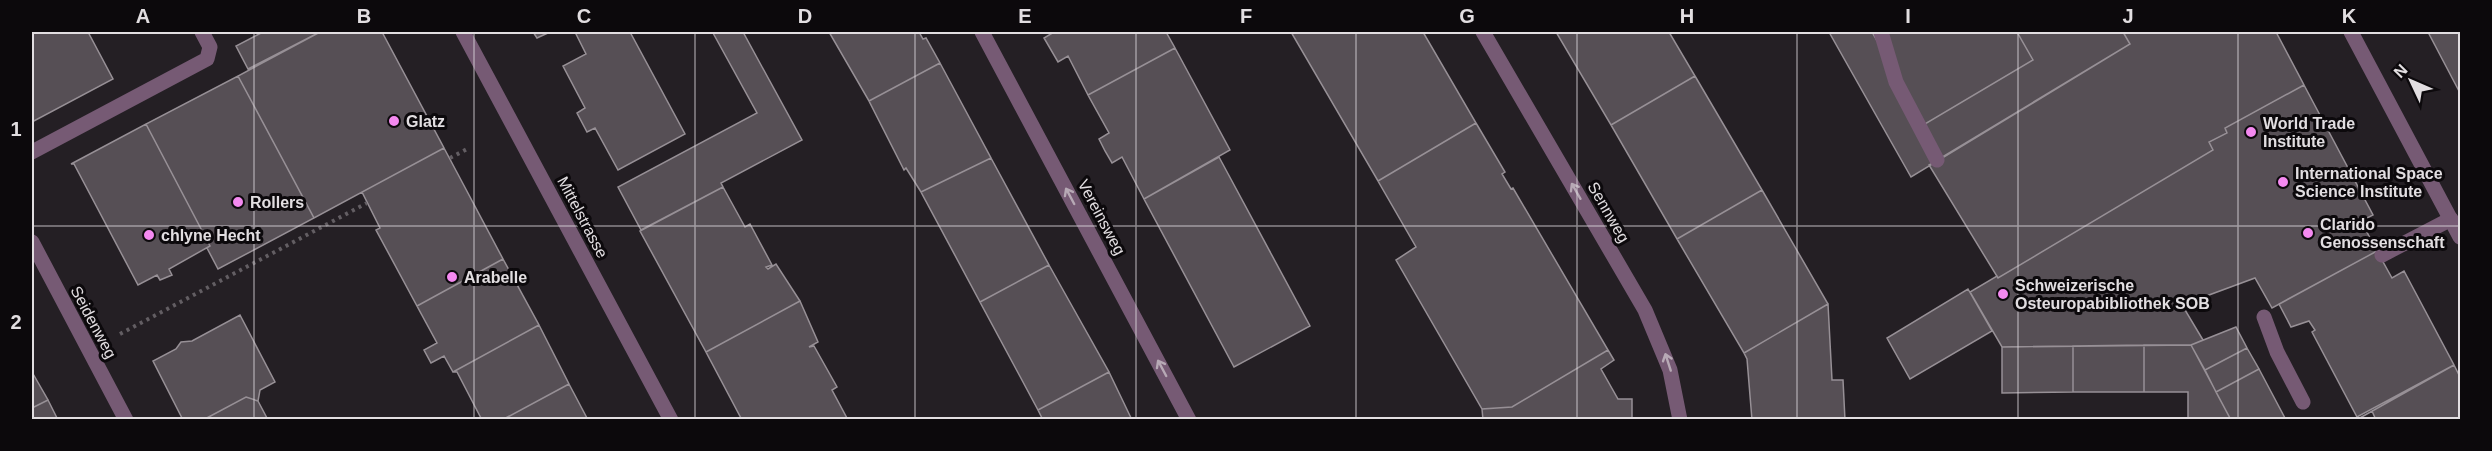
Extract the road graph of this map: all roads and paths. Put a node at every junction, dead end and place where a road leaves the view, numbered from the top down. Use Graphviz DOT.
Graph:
graph roads {
  1 [pos="202,32"];
  2 [pos="464,32"];
  3 [pos="982,32"];
  4 [pos="1483,32"];
  5 [pos="1881,32"];
  6 [pos="2351,32"];
  7 [pos="469,148"];
  8 [pos="32,152"];
  9 [pos="450,158"];
  10 [pos="1937,160"];
  11 [pos="367,202"];
  12 [pos="2451,219"];
  13 [pos="2460,237"];
  14 [pos="32,242"];
  15 [pos="2382,255"];
  16 [pos="2264,317"];
  17 [pos="114,337"];
  18 [pos="2303,402"];
  19 [pos="126,420"];
  20 [pos="671,420"];
  21 [pos="1189,420"];
  22 [pos="1680,420"];
  1 -- 8 [label="street"];
  2 -- 20 [label="street, Mittelstrasse"];
  21 -- 3 [label="street, Vereinsweg, one-way"];
  22 -- 4 [label="street, Sennweg, one-way"];
  5 -- 10 [label="street"];
  6 -- 12 [label="street"];
  7 -- 9 [label="path"];
  11 -- 17 [label="path"];
  12 -- 13 [label="street"];
  12 -- 15 [label="street"];
  14 -- 19 [label="street, Seidenweg"];
  16 -- 18 [label="street"];
}
